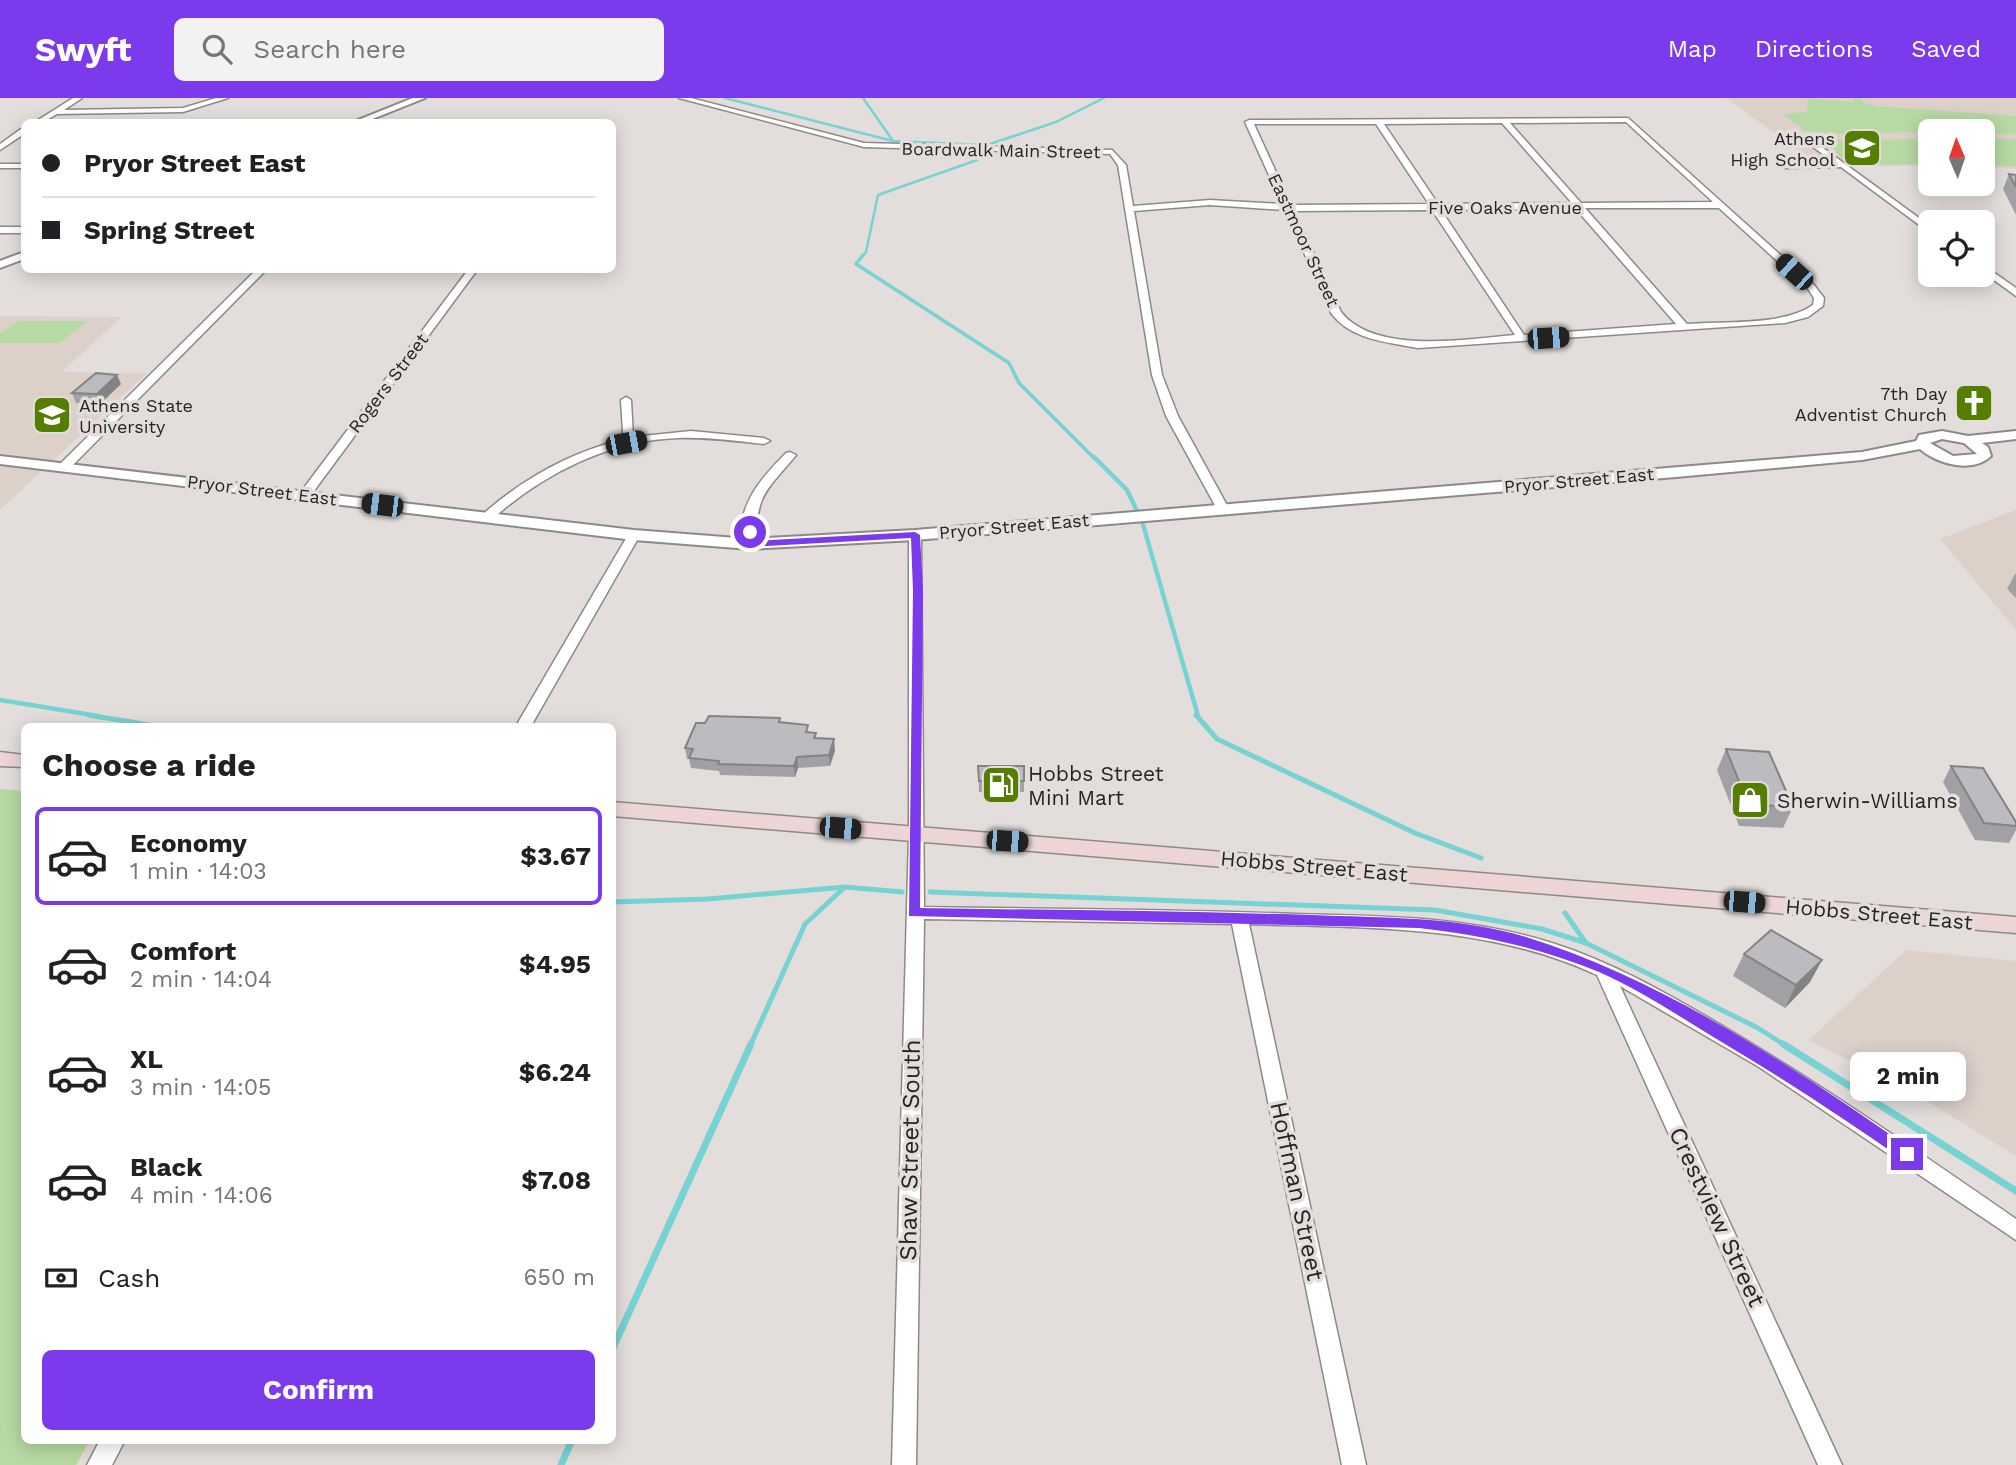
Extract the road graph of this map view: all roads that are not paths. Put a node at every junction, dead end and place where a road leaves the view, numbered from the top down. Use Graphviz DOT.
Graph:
graph roads {
  1 [pos="78,98"];
  2 [pos="224,98"];
  3 [pos="421,98"];
  4 [pos="683,98"];
  5 [pos="199,107"];
  6 [pos="211,110"];
  7 [pos="57,112"];
  8 [pos="44,119"];
  9 [pos="366,119"];
  10 [pos="1504,121"];
  11 [pos="1379,122"];
  12 [pos="0,131"];
  13 [pos="21,131"];
  14 [pos="21,133"];
  15 [pos="1808,139"];
  16 [pos="0,148"];
  17 [pos="1844,165"];
  18 [pos="0,166"];
  19 [pos="21,166"];
  20 [pos="1788,166"];
  21 [pos="1720,205"];
  22 [pos="1578,206"];
  23 [pos="1290,208"];
  24 [pos="1435,208"];
  25 [pos="1129,209"];
  26 [pos="1918,221"];
  27 [pos="0,230"];
  28 [pos="21,230"];
  29 [pos="258,273"];
  30 [pos="470,273"];
  31 [pos="1995,277"];
  32 [pos="2016,293"];
  33 [pos="1685,328"];
  34 [pos="1522,340"];
  35 [pos="626,400"];
  36 [pos="2016,435"];
  37 [pos="1968,440"];
  38 [pos="764,441"];
  39 [pos="2016,442"];
  40 [pos="626,443"];
  41 [pos="1923,444"];
  42 [pos="1985,453"];
  43 [pos="790,455"];
  44 [pos="1862,456"];
  45 [pos="1950,459"];
  46 [pos="0,460"];
  47 [pos="65,466"];
  48 [pos="304,496"];
  49 [pos="1223,509"];
  50 [pos="487,517"];
  51 [pos="915,535"];
  52 [pos="634,536"];
  53 [pos="750,544"];
  54 [pos="525,723"];
  55 [pos="0,759"];
  56 [pos="21,761"];
  57 [pos="616,809"];
  58 [pos="917,834"];
  59 [pos="914,913"];
  60 [pos="1239,917"];
  61 [pos="2016,925"];
  62 [pos="1604,969"];
  63 [pos="2016,1231"];
  64 [pos="111,1444"];
  65 [pos="99,1465"];
  66 [pos="904,1465"];
  67 [pos="1354,1465"];
  68 [pos="1830,1465"];
  1 -- 7 [label="street"];
  2 -- 5 [label="street"];
  3 -- 9 [label="street"];
  4 -- 25 [label="street, Boardwalk Main Street"];
  5 -- 6 [label="street"];
  5 -- 7 [label="street"];
  7 -- 8 [label="street"];
  10 -- 11 [label="street, Eastmoor Street"];
  10 -- 21 [label="street, Eastmoor Street"];
  10 -- 22 [label="street"];
  11 -- 23 [label="street, Eastmoor Street"];
  11 -- 24 [label="street"];
  12 -- 13 [label="street"];
  14 -- 16 [label="street"];
  15 -- 17 [label="street"];
  17 -- 20 [label="street"];
  17 -- 26 [label="street"];
  18 -- 19 [label="street"];
  21 -- 22 [label="street, Five Oaks Avenue"];
  21 -- 33 [label="street, Eastmoor Street"];
  22 -- 24 [label="street, Five Oaks Avenue"];
  22 -- 33 [label="street"];
  23 -- 24 [label="street, Five Oaks Avenue"];
  23 -- 25 [label="street, Five Oaks Avenue"];
  23 -- 34 [label="street, Eastmoor Street"];
  24 -- 34 [label="street"];
  25 -- 49 [label="street, Boardwalk Main Street"];
  27 -- 28 [label="street"];
  29 -- 47 [label="street"];
  30 -- 48 [label="street, Rogers Street"];
  31 -- 32 [label="street"];
  33 -- 34 [label="street, Eastmoor Street"];
  35 -- 40 [label="street"];
  36 -- 37 [label="street"];
  37 -- 41 [label="street, Pryor Street East"];
  37 -- 42 [label="street"];
  38 -- 40 [label="street"];
  39 -- 42 [label="street"];
  40 -- 50 [label="street"];
  41 -- 44 [label="street, Pryor Street East"];
  41 -- 45 [label="street"];
  42 -- 45 [label="street, Pryor Street East"];
  43 -- 53 [label="street"];
  44 -- 45 [label="street, Pryor Street East"];
  44 -- 49 [label="street, Pryor Street East"];
  46 -- 47 [label="street, Pryor Street East"];
  47 -- 48 [label="street, Pryor Street East"];
  48 -- 50 [label="street, Pryor Street East"];
  49 -- 51 [label="street, Pryor Street East"];
  50 -- 52 [label="street, Pryor Street East"];
  51 -- 53 [label="street, Pryor Street East"];
  51 -- 58 [label="street, Shaw Street South"];
  52 -- 53 [label="street, Pryor Street East"];
  52 -- 54 [label="street"];
  55 -- 56 [label="main road"];
  57 -- 58 [label="main road, Hobbs Street East"];
  58 -- 59 [label="street, Shaw Street South"];
  58 -- 61 [label="main road, Hobbs Street East"];
  59 -- 60 [label="street"];
  59 -- 66 [label="street, Shaw Street South"];
  60 -- 62 [label="street"];
  60 -- 67 [label="street, Hoffman Street"];
  62 -- 63 [label="street"];
  62 -- 68 [label="street, Crestview Street"];
  64 -- 65 [label="street"];
}
